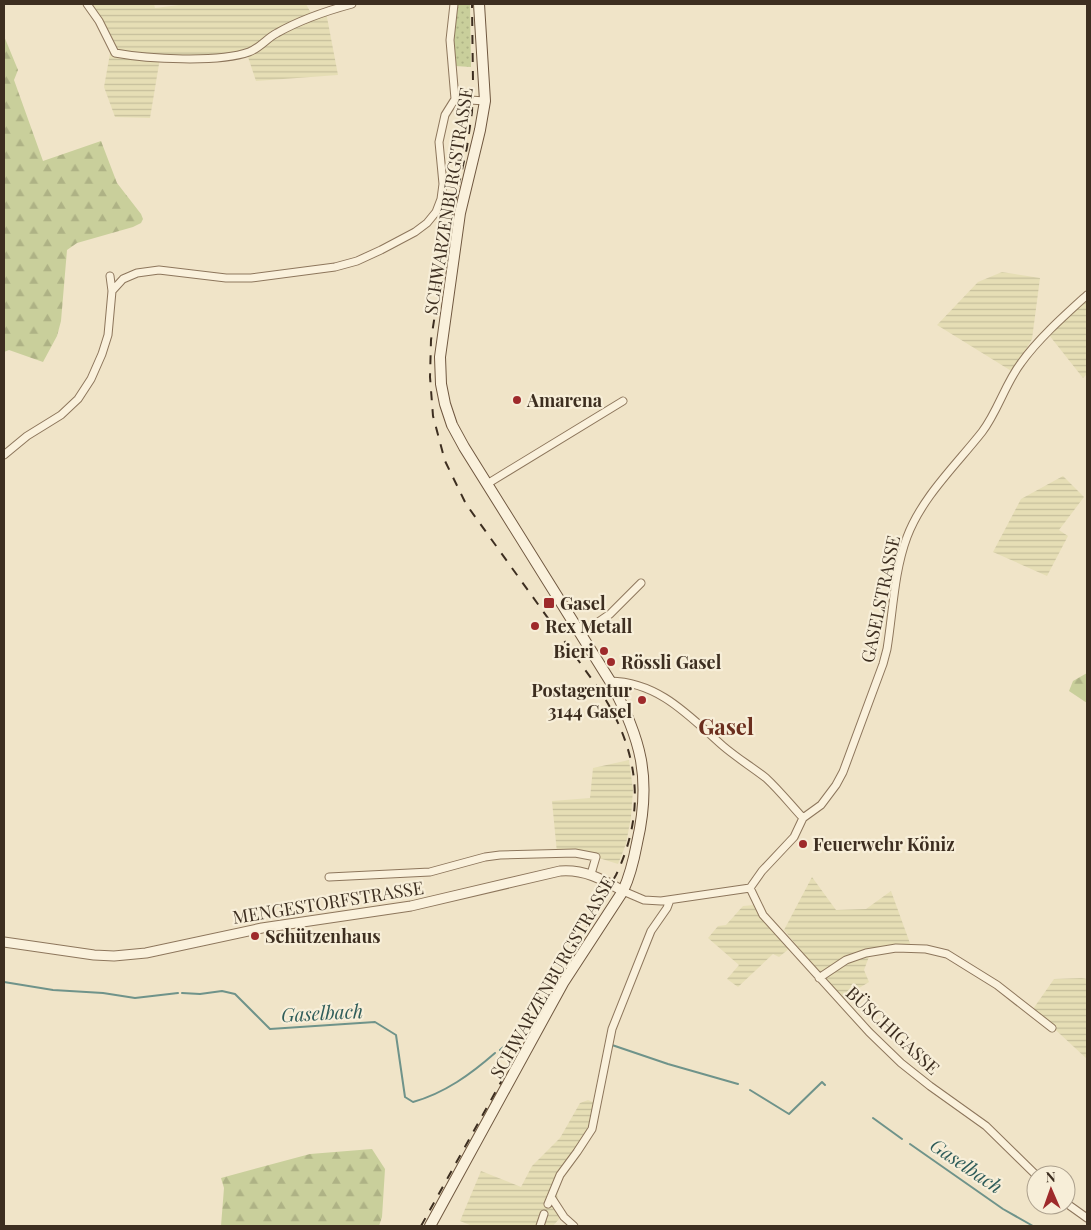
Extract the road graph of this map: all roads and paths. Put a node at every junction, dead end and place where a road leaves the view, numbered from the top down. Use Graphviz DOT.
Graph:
graph roads {
  1 [pos="87,4"];
  2 [pos="352,4"];
  3 [pos="454,4"];
  4 [pos="479,4"];
  5 [pos="455,100"];
  6 [pos="485,101"];
  7 [pos="123,279"];
  8 [pos="112,291"];
  9 [pos="1087,296"];
  10 [pos="623,401"];
  11 [pos="4,454"];
  12 [pos="487,484"];
  13 [pos="641,583"];
  14 [pos="581,634"];
  15 [pos="610,681"];
  16 [pos="803,818"];
  17 [pos="592,874"];
  18 [pos="330,877"];
  19 [pos="750,888"];
  20 [pos="623,891"];
  21 [pos="670,900"];
  22 [pos="4,942"];
  23 [pos="819,978"];
  24 [pos="1052,1028"];
  25 [pos="1026,1165"];
  26 [pos="1076,1210"];
  27 [pos="544,1214"];
  28 [pos="1087,1218"];
  29 [pos="430,1226"];
  30 [pos="540,1226"];
  31 [pos="574,1226"];
  1 -- 2 [label="street"];
  3 -- 5 [label="street"];
  4 -- 6 [label="main road, SCHWARZENBURGSTRASSE"];
  5 -- 6 [label="street"];
  5 -- 7 [label="street"];
  6 -- 12 [label="main road, SCHWARZENBURGSTRASSE"];
  7 -- 8 [label="street"];
  7 -- 8 [label="street"];
  8 -- 11 [label="street"];
  9 -- 16 [label="street, GASELSTRASSE"];
  10 -- 12 [label="street"];
  12 -- 14 [label="main road, SCHWARZENBURGSTRASSE"];
  13 -- 14 [label="street"];
  14 -- 15 [label="main road, SCHWARZENBURGSTRASSE"];
  15 -- 16 [label="street"];
  15 -- 20 [label="main road, SCHWARZENBURGSTRASSE"];
  16 -- 19 [label="street, GASELSTRASSE"];
  17 -- 18 [label="street"];
  17 -- 20 [label="street, MENGESTORFSTRASSE"];
  17 -- 22 [label="street, MENGESTORFSTRASSE"];
  19 -- 21 [label="street"];
  19 -- 23 [label="street, BÜSCHIGASSE"];
  20 -- 21 [label="street"];
  20 -- 29 [label="main road, SCHWARZENBURGSTRASSE"];
  21 -- 31 [label="street"];
  23 -- 24 [label="street"];
  23 -- 25 [label="street, BÜSCHIGASSE"];
  26 -- 28 [label="street"];
  27 -- 30 [label="street"];
}
